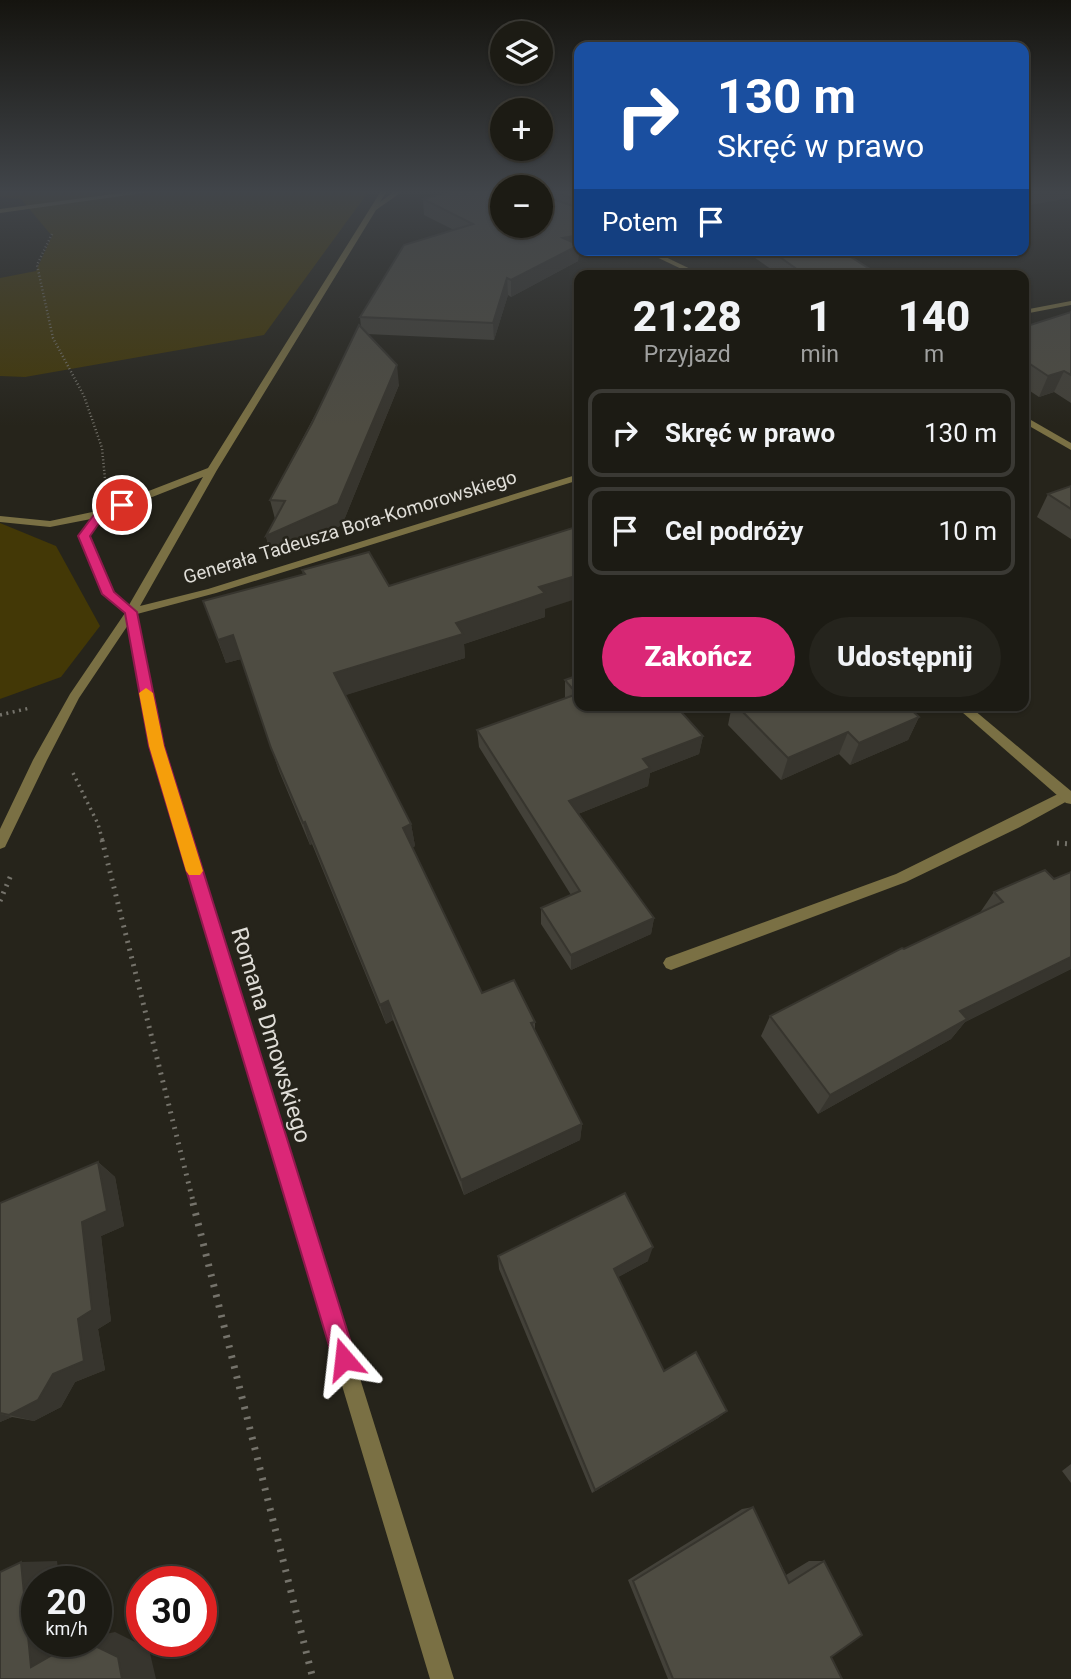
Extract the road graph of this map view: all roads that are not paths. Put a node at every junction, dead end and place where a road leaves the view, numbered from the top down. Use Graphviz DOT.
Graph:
graph roads {
  1 [pos="336,269"];
  2 [pos="1071,303"];
  3 [pos="1029,311"];
  4 [pos="1029,422"];
  5 [pos="1071,447"];
  6 [pos="212,470"];
  7 [pos="574,479"];
  8 [pos="100,514"];
  9 [pos="0,519"];
  10 [pos="131,612"];
  11 [pos="968,711"];
  12 [pos="1068,797"];
  13 [pos="0,843"];
  14 [pos="671,963"];
  15 [pos="442,1679"];
  1 -- 6 [label="street"];
  2 -- 3 [label="street"];
  4 -- 5 [label="street"];
  6 -- 8 [label="street"];
  6 -- 10 [label="street"];
  7 -- 10 [label="street, Generała Tadeusza Bora-Komorowskiego"];
  8 -- 9 [label="street"];
  8 -- 10 [label="street"];
  10 -- 13 [label="street"];
  10 -- 15 [label="street, Romana Dmowskiego"];
  11 -- 12 [label="street"];
  12 -- 14 [label="street"];
}
